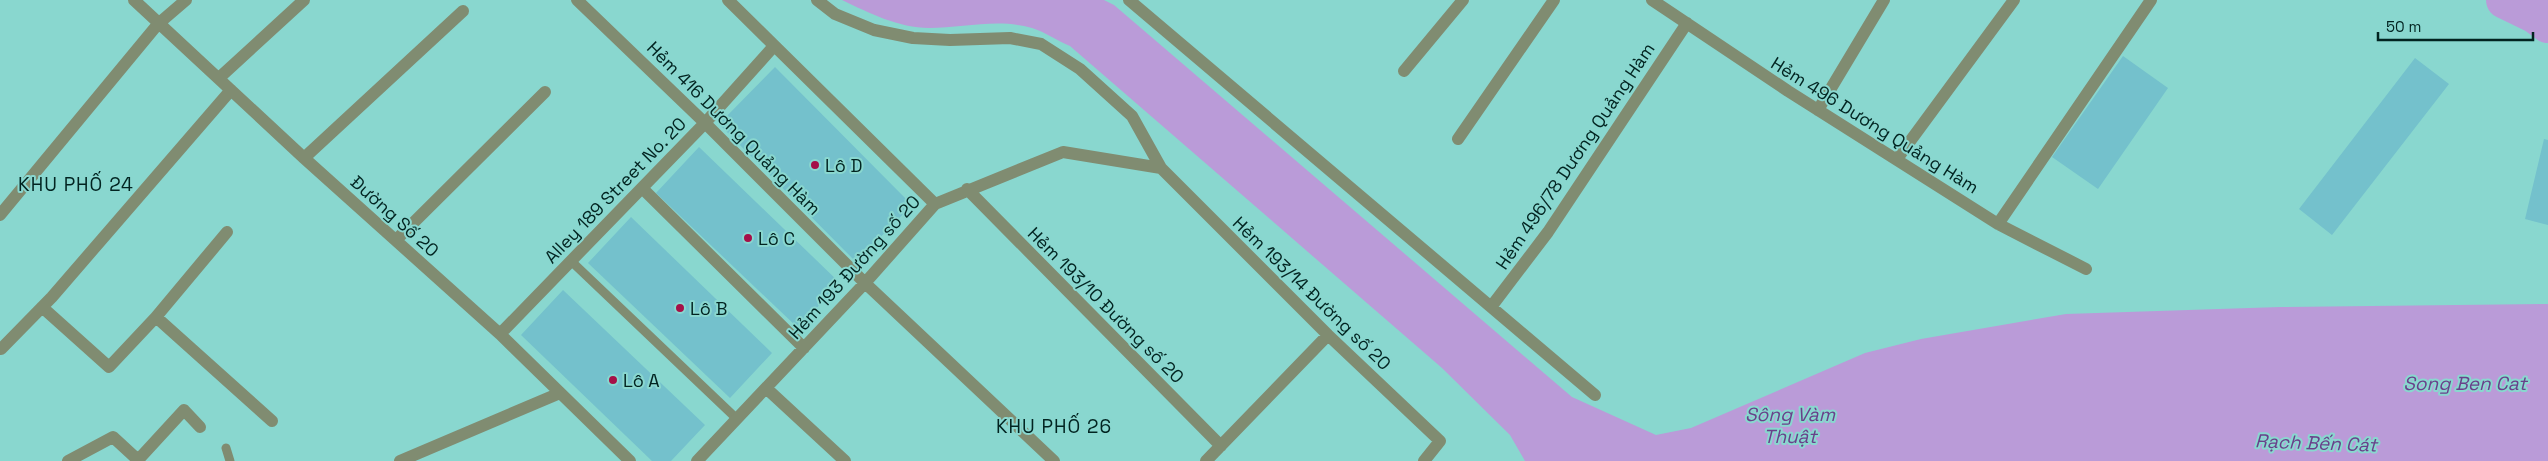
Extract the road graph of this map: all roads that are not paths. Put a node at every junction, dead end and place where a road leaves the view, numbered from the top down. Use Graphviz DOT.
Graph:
graph roads {
  1 [pos="134,0"];
  2 [pos="186,0"];
  3 [pos="304,0"];
  4 [pos="577,0"];
  5 [pos="728,0"];
  6 [pos="817,0"];
  7 [pos="1129,0"];
  8 [pos="1463,0"];
  9 [pos="1554,0"];
  10 [pos="1652,0"];
  11 [pos="1884,0"];
  12 [pos="2014,0"];
  13 [pos="2152,0"];
  14 [pos="463,11"];
  15 [pos="1686,23"];
  16 [pos="158,24"];
  17 [pos="774,46"];
  18 [pos="1404,71"];
  19 [pos="219,78"];
  20 [pos="231,90"];
  21 [pos="545,92"];
  22 [pos="1818,110"];
  23 [pos="705,123"];
  24 [pos="1458,139"];
  25 [pos="304,158"];
  26 [pos="1897,159"];
  27 [pos="1161,168"];
  28 [pos="642,188"];
  29 [pos="967,190"];
  30 [pos="935,204"];
  31 [pos="0,215"];
  32 [pos="1998,224"];
  33 [pos="226,232"];
  34 [pos="396,240"];
  35 [pos="571,261"];
  36 [pos="2086,269"];
  37 [pos="865,283"];
  38 [pos="42,307"];
  39 [pos="1491,307"];
  40 [pos="156,317"];
  41 [pos="500,334"];
  42 [pos="1328,335"];
  43 [pos="804,348"];
  44 [pos="1,349"];
  45 [pos="766,388"];
  46 [pos="560,393"];
  47 [pos="1595,395"];
  48 [pos="737,419"];
  49 [pos="272,421"];
  50 [pos="200,427"];
  51 [pos="1221,446"];
  52 [pos="226,448"];
  53 [pos="138,460"];
  54 [pos="68,461"];
  55 [pos="230,461"];
  56 [pos="400,461"];
  57 [pos="630,461"];
  58 [pos="697,461"];
  59 [pos="845,461"];
  60 [pos="1054,461"];
  61 [pos="1206,461"];
  62 [pos="1424,461"];
  1 -- 16 [label="street, Đường Số 20"];
  2 -- 16 [label="street"];
  3 -- 19 [label="street"];
  4 -- 23 [label="street, Hẻm 416 Dương Quảng Hàm"];
  5 -- 17 [label="street"];
  6 -- 27 [label="street, Hẻm 193/14 Đường số 20"];
  7 -- 39 [label="street"];
  8 -- 18 [label="street"];
  9 -- 24 [label="street"];
  10 -- 15 [label="street, Hẻm 496 Dương Quảng Hàm"];
  11 -- 22 [label="street"];
  12 -- 26 [label="street"];
  13 -- 32 [label="street"];
  14 -- 25 [label="street"];
  15 -- 22 [label="street, Hẻm 496 Dương Quảng Hàm"];
  15 -- 39 [label="street, Hẻm 496/78 Dương Quảng Hàm"];
  16 -- 19 [label="street, Đường Số 20"];
  16 -- 31 [label="street"];
  17 -- 23 [label="street, Alley 189 Street No. 20"];
  17 -- 30 [label="street"];
  19 -- 20 [label="street, Đường Số 20"];
  20 -- 25 [label="street, Đường Số 20"];
  20 -- 38 [label="street"];
  21 -- 34 [label="street"];
  22 -- 26 [label="street, Hẻm 496 Dương Quảng Hàm"];
  23 -- 28 [label="street, Alley 189 Street No. 20"];
  23 -- 37 [label="street, Hẻm 416 Dương Quảng Hàm"];
  25 -- 34 [label="street, Đường Số 20"];
  26 -- 32 [label="street, Hẻm 496 Dương Quảng Hàm"];
  27 -- 29 [label="street, Hẻm 193 Đường số 20"];
  27 -- 42 [label="street, Hẻm 193/14 Đường số 20"];
  28 -- 35 [label="street, Alley 189 Street No. 20"];
  28 -- 43 [label="street"];
  29 -- 30 [label="street, Hẻm 193 Đường số 20"];
  29 -- 51 [label="street, Hẻm 193/10 Đường số 20"];
  30 -- 37 [label="street, Hẻm 193 Đường số 20"];
  32 -- 36 [label="street, Hẻm 496 Dương Quảng Hàm"];
  33 -- 40 [label="street"];
  34 -- 41 [label="street, Đường Số 20"];
  35 -- 41 [label="street, Alley 189 Street No. 20"];
  35 -- 48 [label="lane"];
  37 -- 43 [label="street, Hẻm 193 Đường số 20"];
  37 -- 60 [label="street, Hẻm 416 Dương Quảng Hàm"];
  38 -- 40 [label="street"];
  38 -- 44 [label="street"];
  39 -- 47 [label="street"];
  40 -- 49 [label="street"];
  41 -- 46 [label="street, Đường Số 20"];
  42 -- 51 [label="street"];
  42 -- 62 [label="street, Hẻm 193/14 Đường số 20"];
  43 -- 45 [label="street, Hẻm 193 Đường số 20"];
  45 -- 48 [label="street, Hẻm 193 Đường số 20"];
  45 -- 59 [label="street"];
  46 -- 56 [label="street"];
  46 -- 57 [label="street, Đường Số 20"];
  48 -- 58 [label="street, Hẻm 193 Đường số 20"];
  50 -- 53 [label="street"];
  51 -- 61 [label="street"];
  52 -- 55 [label="lane"];
  53 -- 54 [label="street"];
}
